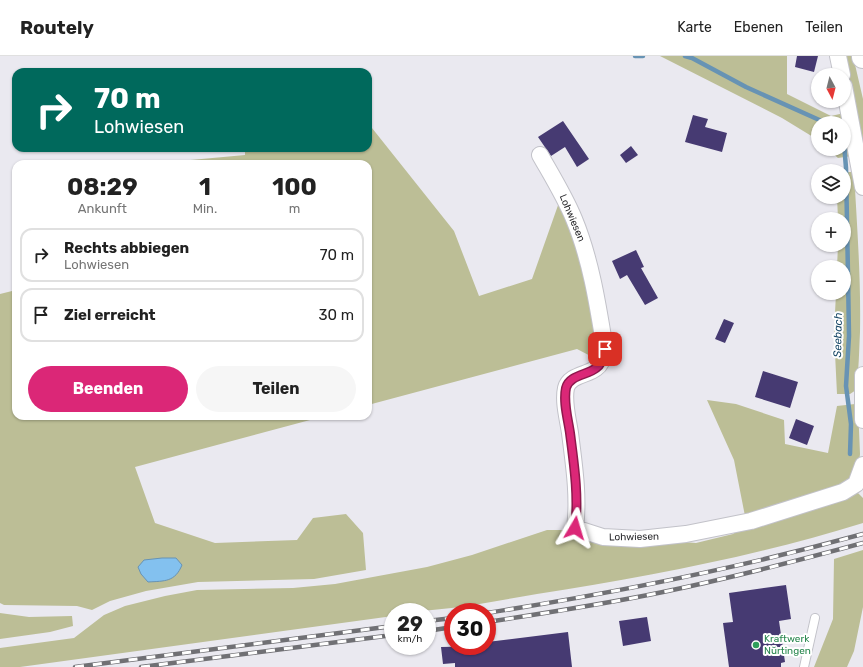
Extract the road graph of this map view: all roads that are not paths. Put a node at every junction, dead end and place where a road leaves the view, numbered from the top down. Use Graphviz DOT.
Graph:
graph roads {
  1 [pos="838,56"];
  2 [pos="841,68"];
  3 [pos="848,108"];
  4 [pos="540,155"];
  5 [pos="863,187"];
  6 [pos="863,375"];
  7 [pos="863,420"];
  8 [pos="863,465"];
  9 [pos="815,618"];
  10 [pos="804,667"];
  1 -- 2 [label="street"];
  3 -- 5 [label="street"];
  4 -- 8 [label="street, Lohwiesen"];
  6 -- 7 [label="street"];
  9 -- 10 [label="lane"];
}
